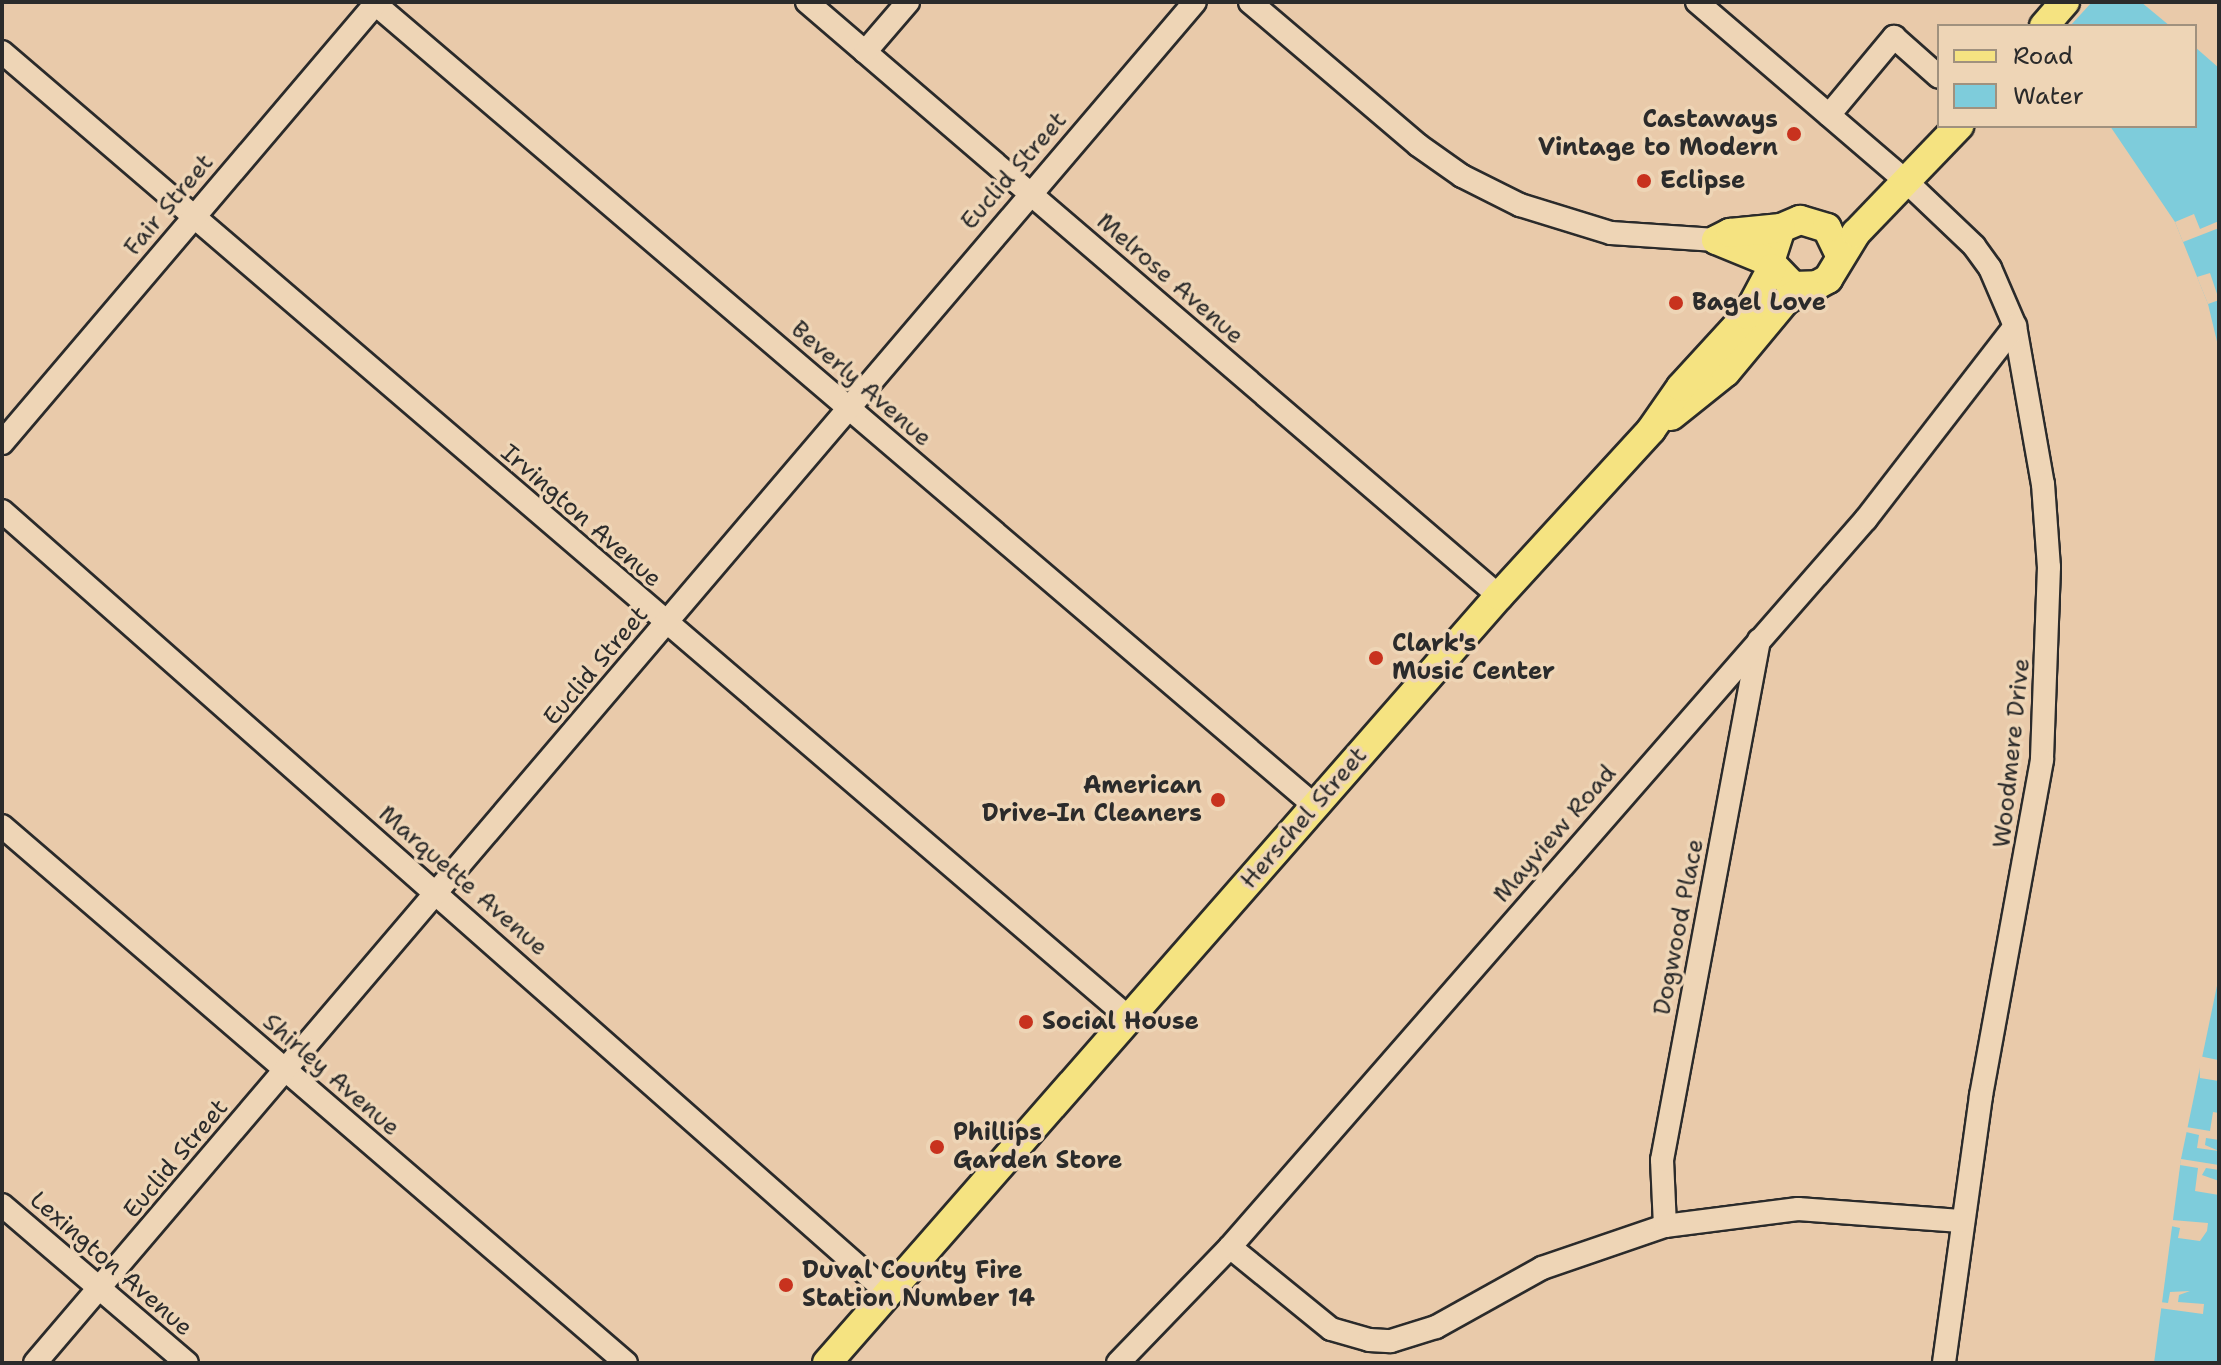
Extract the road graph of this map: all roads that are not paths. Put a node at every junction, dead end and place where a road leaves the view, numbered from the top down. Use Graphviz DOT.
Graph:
graph roads {
  1 [pos="807,2"];
  2 [pos="908,2"];
  3 [pos="1195,2"];
  4 [pos="1250,2"];
  5 [pos="1697,2"];
  6 [pos="2042,2"];
  7 [pos="2065,2"];
  8 [pos="375,3"];
  9 [pos="2024,24"];
  10 [pos="2046,24"];
  11 [pos="2,52"];
  12 [pos="865,52"];
  13 [pos="1937,75"];
  14 [pos="1829,115"];
  15 [pos="1937,127"];
  16 [pos="1957,128"];
  17 [pos="1902,178"];
  18 [pos="1028,192"];
  19 [pos="193,218"];
  20 [pos="1816,221"];
  21 [pos="1781,228"];
  22 [pos="1716,240"];
  23 [pos="1840,255"];
  24 [pos="1771,265"];
  25 [pos="1805,288"];
  26 [pos="2015,326"];
  27 [pos="848,408"];
  28 [pos="1651,430"];
  29 [pos="2,443"];
  30 [pos="2,511"];
  31 [pos="1499,596"];
  32 [pos="666,623"];
  33 [pos="1760,638"];
  34 [pos="1315,806"];
  35 [pos="2,826"];
  36 [pos="439,894"];
  37 [pos="1129,1018"];
  38 [pos="285,1071"];
  39 [pos="2,1205"];
  40 [pos="1961,1221"];
  41 [pos="1665,1226"];
  42 [pos="1230,1247"];
  43 [pos="100,1288"];
  44 [pos="888,1293"];
  45 [pos="35,1363"];
  46 [pos="187,1363"];
  47 [pos="626,1363"];
  48 [pos="827,1363"];
  49 [pos="1118,1363"];
  50 [pos="1944,1363"];
  1 -- 12 [label="street, Melrose Avenue"];
  2 -- 12 [label="street"];
  3 -- 18 [label="street, Euclid Street"];
  4 -- 22 [label="street"];
  5 -- 14 [label="street, Woodmere Drive"];
  6 -- 9 [label="main road"];
  7 -- 10 [label="main road"];
  8 -- 19 [label="street, Fair Street"];
  8 -- 27 [label="street, Beverly Avenue"];
  11 -- 19 [label="street, Irvington Avenue"];
  12 -- 18 [label="street, Melrose Avenue"];
  13 -- 14 [label="street"];
  14 -- 17 [label="street, Woodmere Drive"];
  15 -- 17 [label="main road"];
  16 -- 17 [label="main road"];
  17 -- 20 [label="main road"];
  17 -- 23 [label="main road"];
  17 -- 26 [label="street, Woodmere Drive"];
  18 -- 27 [label="street, Euclid Street"];
  18 -- 31 [label="street, Melrose Avenue"];
  19 -- 29 [label="street, Fair Street"];
  19 -- 32 [label="street, Irvington Avenue"];
  20 -- 21 [label="main road"];
  20 -- 23 [label="main road"];
  21 -- 22 [label="main road"];
  21 -- 24 [label="main road, Herschel Street"];
  22 -- 24 [label="main road"];
  23 -- 25 [label="main road"];
  24 -- 25 [label="main road"];
  24 -- 28 [label="main road, Herschel Street"];
  25 -- 28 [label="main road"];
  26 -- 33 [label="street, Mayview Road"];
  26 -- 40 [label="street, Woodmere Drive"];
  27 -- 32 [label="street, Euclid Street"];
  27 -- 34 [label="street, Beverly Avenue"];
  28 -- 31 [label="main road, Herschel Street"];
  30 -- 36 [label="street, Marquette Avenue"];
  31 -- 34 [label="main road, Herschel Street"];
  32 -- 36 [label="street, Euclid Street"];
  32 -- 37 [label="street, Irvington Avenue"];
  33 -- 41 [label="street, Dogwood Place"];
  33 -- 42 [label="street, Mayview Road"];
  34 -- 37 [label="main road, Herschel Street"];
  35 -- 38 [label="street, Shirley Avenue"];
  36 -- 38 [label="street, Euclid Street"];
  36 -- 44 [label="street, Marquette Avenue"];
  37 -- 44 [label="main road, Herschel Street"];
  38 -- 43 [label="street, Euclid Street"];
  38 -- 47 [label="street, Shirley Avenue"];
  39 -- 43 [label="street, Lexington Avenue"];
  40 -- 41 [label="street"];
  40 -- 50 [label="street, Woodmere Drive"];
  41 -- 42 [label="street"];
  42 -- 49 [label="street, Mayview Road"];
  43 -- 45 [label="street, Euclid Street"];
  43 -- 46 [label="street, Lexington Avenue"];
  44 -- 48 [label="main road, Herschel Street"];
}
